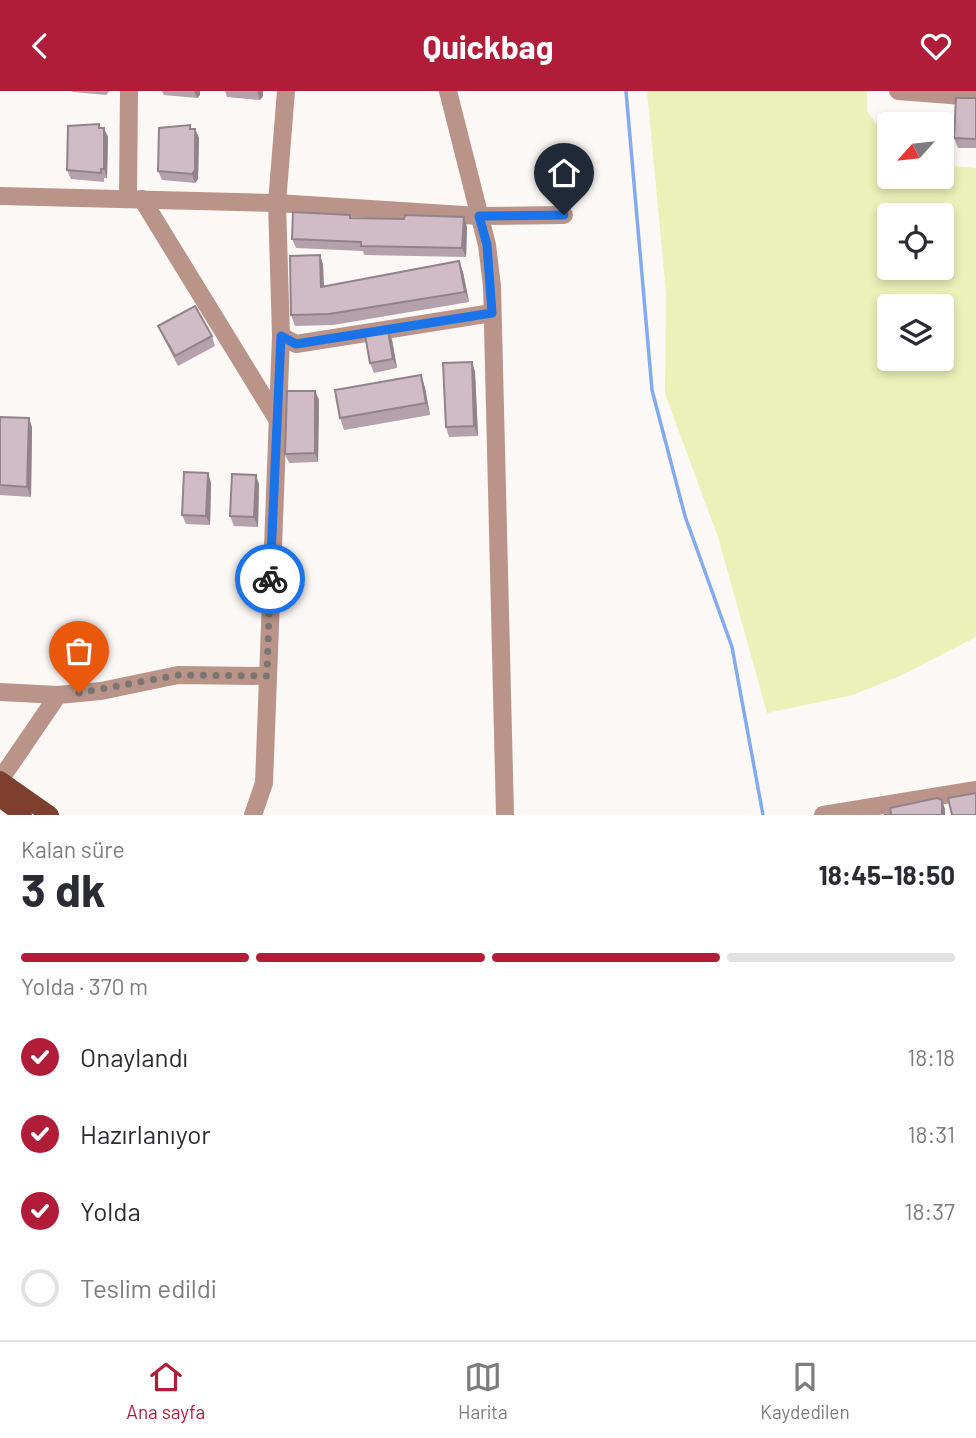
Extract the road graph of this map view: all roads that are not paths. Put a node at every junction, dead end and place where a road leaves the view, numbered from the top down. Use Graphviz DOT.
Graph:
graph roads {
  1 [pos="129,91"];
  2 [pos="286,91"];
  3 [pos="448,91"];
  4 [pos="898,91"];
  5 [pos="976,97"];
  6 [pos="0,196"];
  7 [pos="135,199"];
  8 [pos="277,203"];
  9 [pos="564,215"];
  10 [pos="479,216"];
  11 [pos="492,313"];
  12 [pos="281,336"];
  13 [pos="277,419"];
  14 [pos="267,676"];
  15 [pos="0,692"];
  16 [pos="58,695"];
  17 [pos="0,780"];
  18 [pos="976,790"];
  19 [pos="0,798"];
  20 [pos="23,815"];
  21 [pos="50,815"];
  22 [pos="253,815"];
  23 [pos="506,815"];
  24 [pos="823,815"];
  1 -- 7 [label="street"];
  2 -- 8 [label="street"];
  3 -- 10 [label="street"];
  4 -- 5 [label="street"];
  6 -- 7 [label="street"];
  7 -- 8 [label="street"];
  7 -- 13 [label="street"];
  8 -- 10 [label="street"];
  8 -- 12 [label="street"];
  9 -- 10 [label="street"];
  10 -- 11 [label="street"];
  11 -- 12 [label="street"];
  11 -- 23 [label="street"];
  12 -- 13 [label="street"];
  13 -- 14 [label="street"];
  14 -- 16 [label="street"];
  14 -- 22 [label="street"];
  15 -- 16 [label="street"];
  16 -- 17 [label="street"];
  17 -- 21 [label="main road"];
  18 -- 24 [label="street"];
  19 -- 20 [label="main road"];
}
